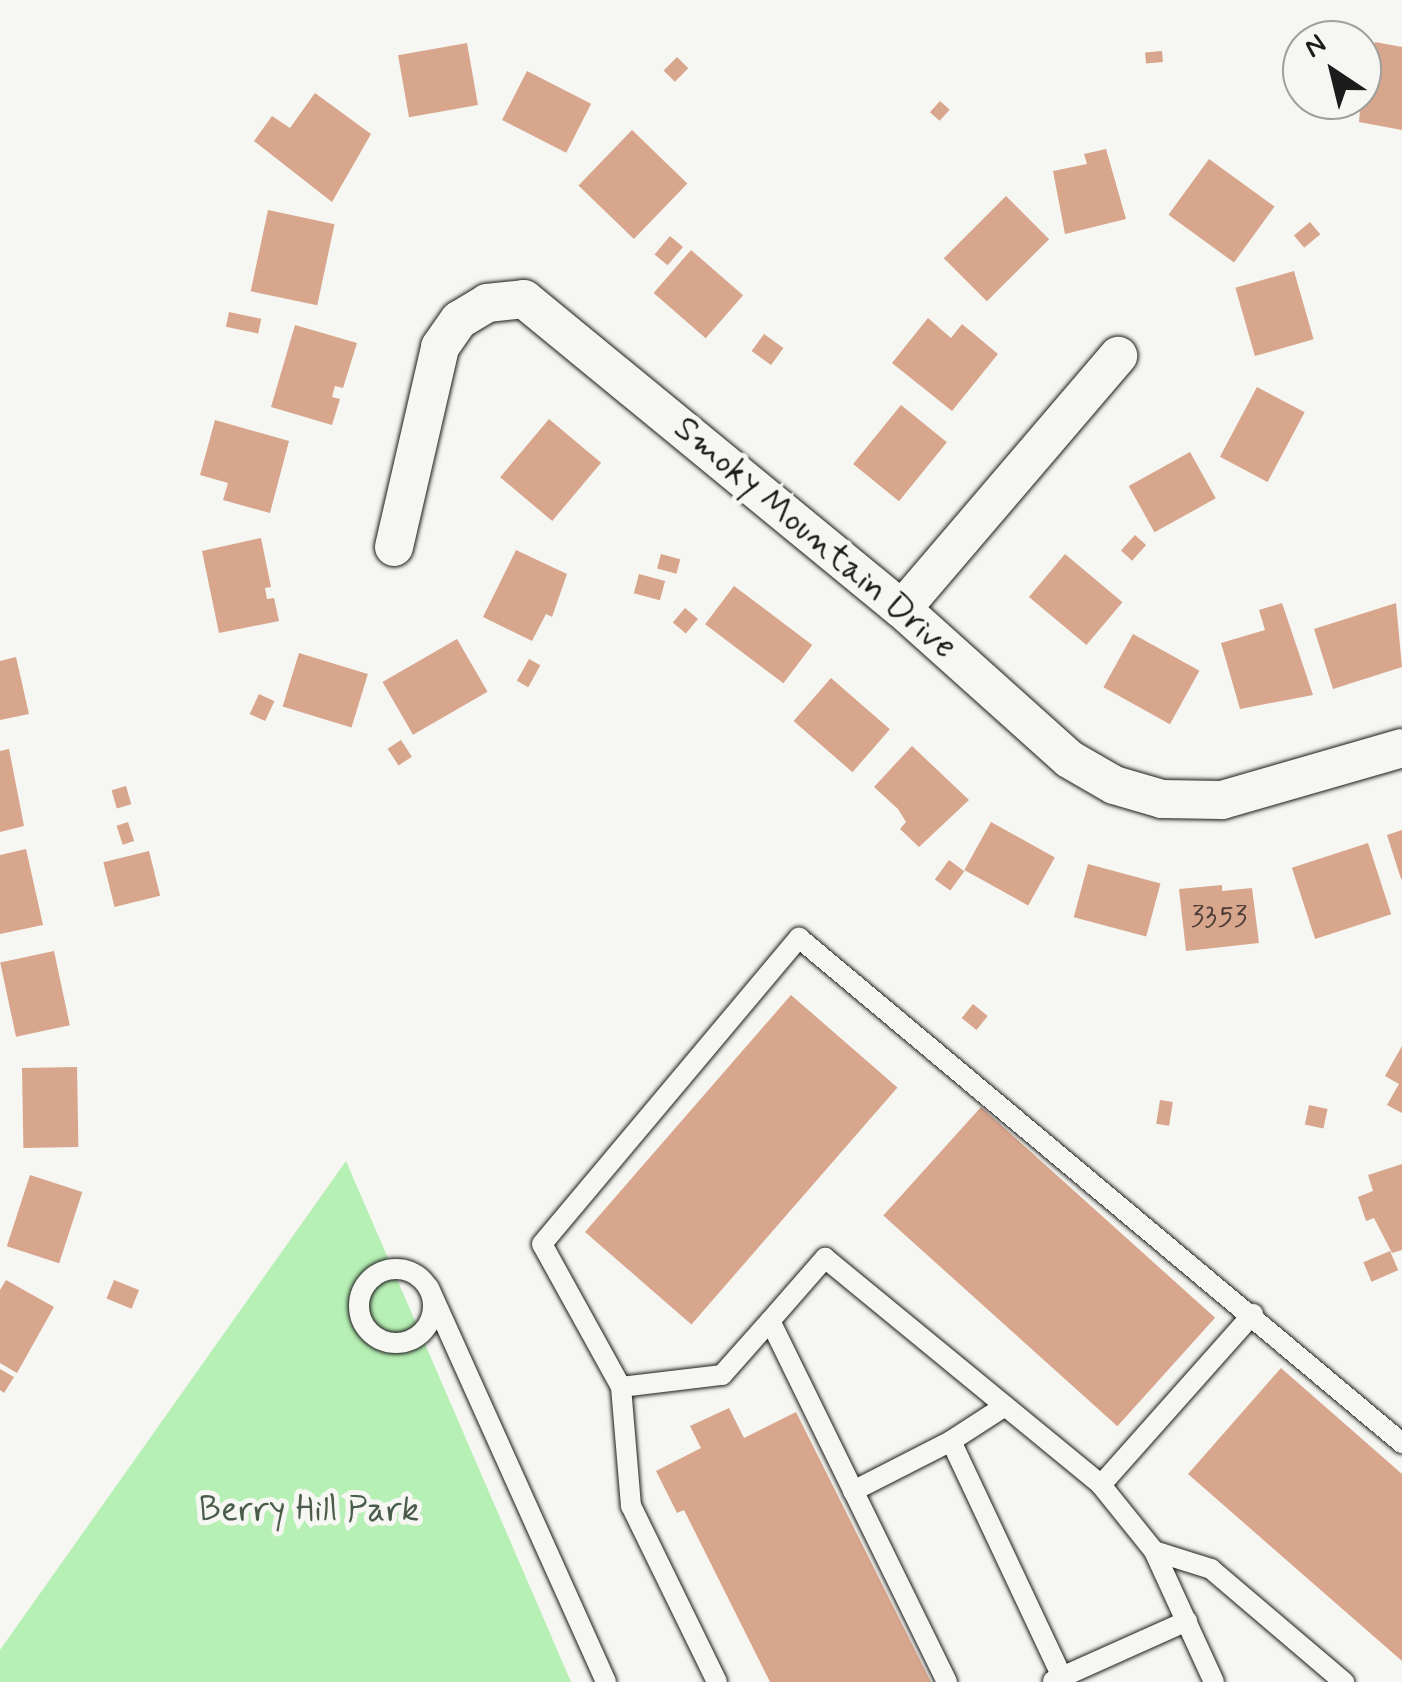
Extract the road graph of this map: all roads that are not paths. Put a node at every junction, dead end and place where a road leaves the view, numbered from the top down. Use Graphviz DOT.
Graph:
graph roads {
  1 [pos="1118,356"];
  2 [pos="394,547"];
  3 [pos="902,609"];
  4 [pos="1402,748"];
  5 [pos="429,1288"];
  6 [pos="1253,1314"];
  7 [pos="770,1321"];
  8 [pos="621,1387"];
  9 [pos="1005,1406"];
  10 [pos="951,1442"];
  11 [pos="1402,1443"];
  12 [pos="1101,1486"];
  13 [pos="853,1491"];
  14 [pos="1154,1551"];
  15 [pos="1186,1621"];
  16 [pos="1057,1680"];
  17 [pos="606,1682"];
  18 [pos="717,1682"];
  19 [pos="947,1682"];
  20 [pos="1214,1682"];
  21 [pos="1344,1682"];
  1 -- 3 [label="street"];
  2 -- 3 [label="street, Smoky Mountain Drive"];
  3 -- 4 [label="street, Smoky Mountain Drive"];
  5 -- 17 [label="lane"];
  6 -- 8 [label="lane"];
  6 -- 11 [label="lane"];
  6 -- 12 [label="lane"];
  7 -- 8 [label="lane"];
  7 -- 9 [label="lane"];
  7 -- 13 [label="lane"];
  8 -- 18 [label="lane"];
  9 -- 10 [label="lane"];
  9 -- 12 [label="lane"];
  10 -- 13 [label="lane"];
  10 -- 16 [label="lane"];
  12 -- 14 [label="lane"];
  13 -- 19 [label="lane"];
  14 -- 15 [label="lane"];
  14 -- 21 [label="lane"];
  15 -- 16 [label="lane"];
  15 -- 20 [label="lane"];
}
